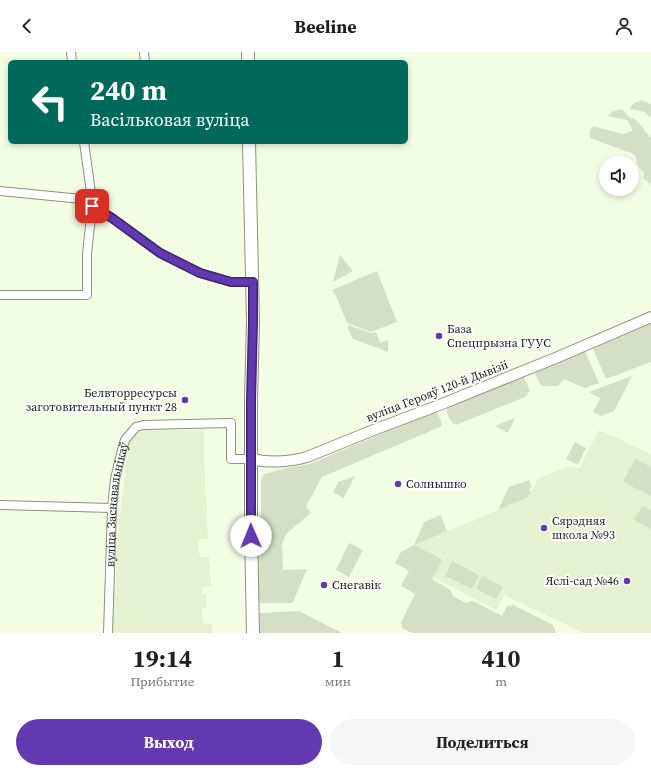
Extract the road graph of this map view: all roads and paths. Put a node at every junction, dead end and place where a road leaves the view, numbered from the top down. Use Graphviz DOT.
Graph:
graph roads {
  1 [pos="84,144"];
  2 [pos="249,144"];
  3 [pos="0,191"];
  4 [pos="92,203"];
  5 [pos="253,282"];
  6 [pos="0,295"];
  7 [pos="651,317"];
  8 [pos="251,459"];
  9 [pos="0,505"];
  10 [pos="112,508"];
  11 [pos="108,633"];
  12 [pos="253,633"];
  1 -- 4 [label="street"];
  2 -- 5 [label="main road"];
  3 -- 4 [label="street"];
  4 -- 5 [label="street"];
  4 -- 6 [label="street"];
  5 -- 8 [label="main road"];
  7 -- 8 [label="street, вуліца Герояў 120-й Дывізіі"];
  8 -- 10 [label="street, вуліца Заснавальнікаў"];
  8 -- 12 [label="main road"];
  9 -- 10 [label="street"];
  10 -- 11 [label="street, вуліца Заснавальнікаў"];
}
